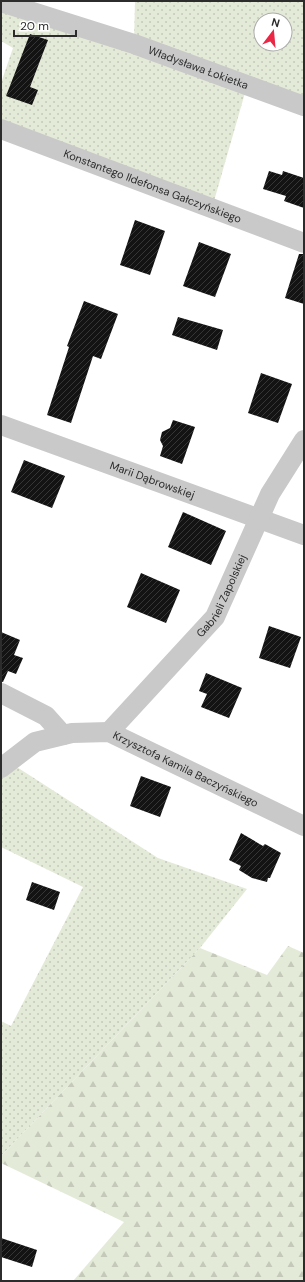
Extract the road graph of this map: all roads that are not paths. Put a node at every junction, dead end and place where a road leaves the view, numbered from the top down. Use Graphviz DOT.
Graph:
graph roads {
  1 [pos="1,2"];
  2 [pos="304,106"];
  3 [pos="1,129"];
  4 [pos="304,243"];
  5 [pos="1,425"];
  6 [pos="304,440"];
  7 [pos="259,518"];
  8 [pos="304,535"];
  9 [pos="1,693"];
  10 [pos="110,732"];
  11 [pos="63,735"];
  12 [pos="1,768"];
  13 [pos="304,826"];
  1 -- 2 [label="street, Władysława Łokietka"];
  3 -- 4 [label="street, Konstantego Ildefonsa Gałczyńskiego"];
  5 -- 7 [label="street, Marii Dąbrowskiej"];
  6 -- 7 [label="street, Gabrieli Zapolskiej"];
  7 -- 8 [label="street, Marii Dąbrowskiej"];
  7 -- 10 [label="street, Gabrieli Zapolskiej"];
  9 -- 11 [label="street"];
  10 -- 11 [label="street, Krzysztofa Kamila Baczyńskiego"];
  10 -- 13 [label="street, Krzysztofa Kamila Baczyńskiego"];
  11 -- 12 [label="street, Krzysztofa Kamila Baczyńskiego"];
}
